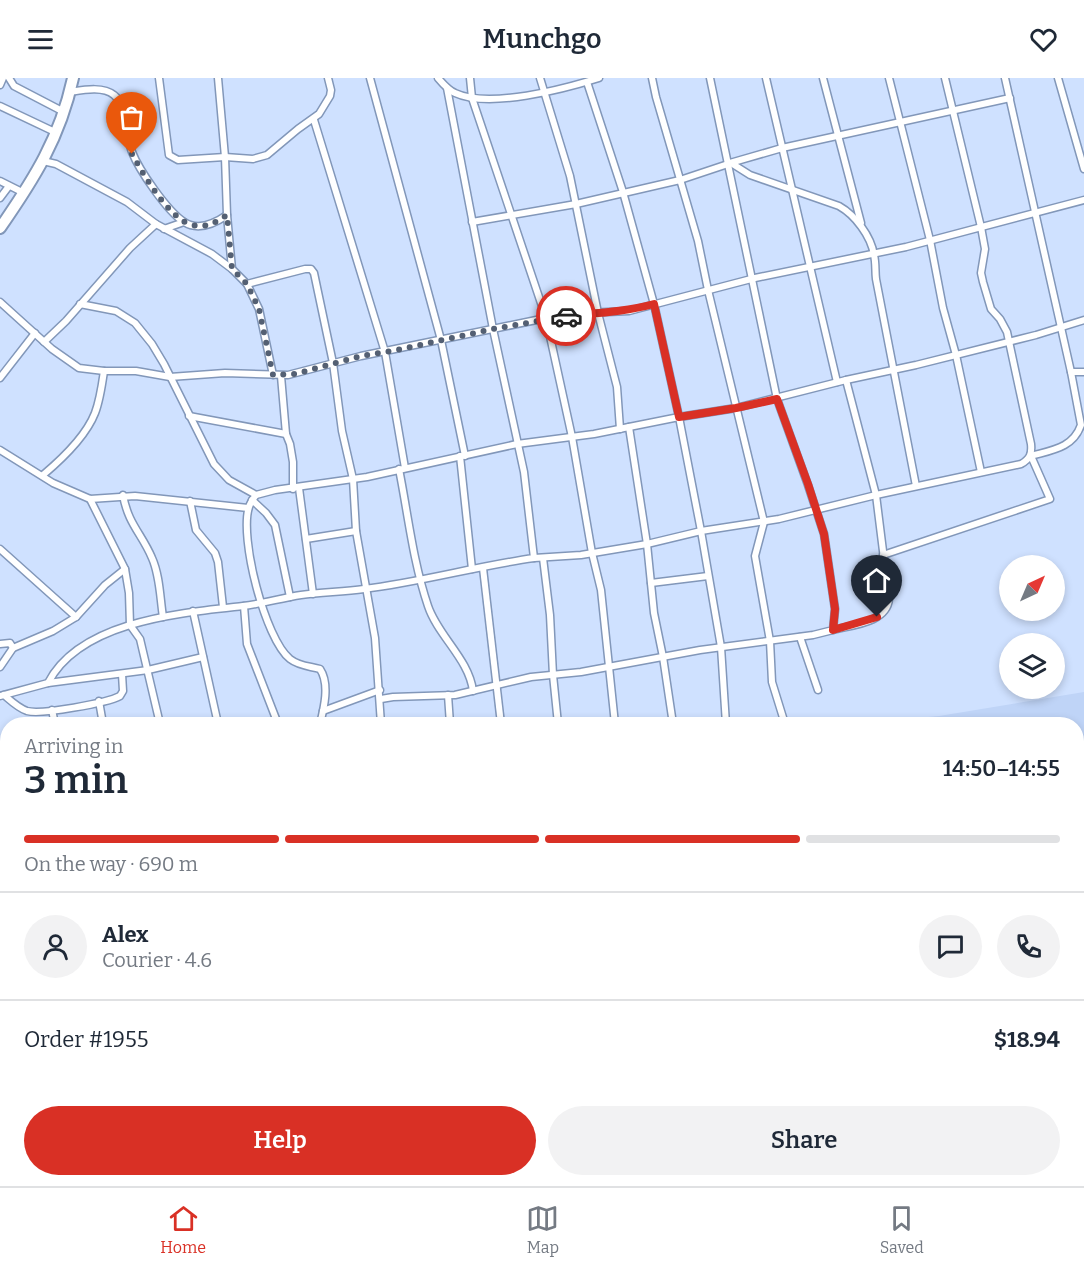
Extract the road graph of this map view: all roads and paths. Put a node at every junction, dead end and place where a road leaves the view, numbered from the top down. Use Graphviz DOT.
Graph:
graph roads {
  1 [pos="3,78"];
  2 [pos="9,78"];
  3 [pos="72,78"];
  4 [pos="159,78"];
  5 [pos="218,78"];
  6 [pos="328,78"];
  7 [pos="370,78"];
  8 [pos="438,78"];
  9 [pos="470,78"];
  10 [pos="540,78"];
  11 [pos="599,78"];
  12 [pos="652,78"];
  13 [pos="710,78"];
  14 [pos="766,78"];
  15 [pos="823,78"];
  16 [pos="889,78"];
  17 [pos="945,78"];
  18 [pos="1005,78"];
  19 [pos="1058,78"];
  20 [pos="587,82"];
  21 [pos="0,85"];
  22 [pos="447,88"];
  23 [pos="69,92"];
  24 [pos="544,93"];
  25 [pos="472,98"];
  26 [pos="1010,98"];
  27 [pos="0,106"];
  28 [pos="953,111"];
  29 [pos="64,112"];
  30 [pos="314,120"];
  31 [pos="900,121"];
  32 [pos="57,133"];
  33 [pos="838,135"];
  34 [pos="782,148"];
  35 [pos="225,157"];
  36 [pos="43,161"];
  37 [pos="728,164"];
  38 [pos="1084,169"];
  39 [pos="680,180"];
  40 [pos="0,181"];
  41 [pos="9,186"];
  42 [pos="792,189"];
  43 [pos="623,192"];
  44 [pos="24,193"];
  45 [pos="0,198"];
  46 [pos="1084,200"];
  47 [pos="576,204"];
  48 [pos="1035,212"];
  49 [pos="227,215"];
  50 [pos="512,216"];
  51 [pos="184,222"];
  52 [pos="472,222"];
  53 [pos="156,224"];
  54 [pos="981,227"];
  55 [pos="0,228"];
  56 [pos="164,229"];
  57 [pos="863,229"];
  58 [pos="930,240"];
  59 [pos="874,254"];
  60 [pos="810,267"];
  61 [pos="232,269"];
  62 [pos="752,279"];
  63 [pos="247,284"];
  64 [pos="708,290"];
  65 [pos="80,304"];
  66 [pos="654,304"];
  67 [pos="1,305"];
  68 [pos="598,313"];
  69 [pos="546,318"];
  70 [pos="1084,320"];
  71 [pos="1060,327"];
  72 [pos="493,329"];
  73 [pos="34,333"];
  74 [pos="441,340"];
  75 [pos="44,342"];
  76 [pos="1008,342"];
  77 [pos="386,352"];
  78 [pos="956,355"];
  79 [pos="333,363"];
  80 [pos="892,369"];
  81 [pos="104,371"];
  82 [pos="1071,372"];
  83 [pos="1084,372"];
  84 [pos="273,375"];
  85 [pos="281,376"];
  86 [pos="170,377"];
  87 [pos="0,378"];
  88 [pos="846,380"];
  89 [pos="837,382"];
  90 [pos="777,399"];
  91 [pos="736,408"];
  92 [pos="189,416"];
  93 [pos="679,417"];
  94 [pos="629,427"];
  95 [pos="620,429"];
  96 [pos="286,434"];
  97 [pos="572,437"];
  98 [pos="1084,438"];
  99 [pos="1074,440"];
  100 [pos="517,444"];
  101 [pos="0,450"];
  102 [pos="462,456"];
  103 [pos="1030,456"];
  104 [pos="402,469"];
  105 [pos="981,472"];
  106 [pos="43,475"];
  107 [pos="353,478"];
  108 [pos="916,486"];
  109 [pos="296,488"];
  110 [pos="123,495"];
  111 [pos="876,495"];
  112 [pos="254,498"];
  113 [pos="90,499"];
  114 [pos="190,501"];
  115 [pos="248,508"];
  116 [pos="817,509"];
  117 [pos="764,522"];
  118 [pos="356,531"];
  119 [pos="701,531"];
  120 [pos="306,539"];
  121 [pos="647,544"];
  122 [pos="0,549"];
  123 [pos="592,553"];
  124 [pos="883,555"];
  125 [pos="534,558"];
  126 [pos="543,558"];
  127 [pos="483,568"];
  128 [pos="125,569"];
  129 [pos="472,569"];
  130 [pos="708,576"];
  131 [pos="420,580"];
  132 [pos="651,583"];
  133 [pos="366,589"];
  134 [pos="313,594"];
  135 [pos="290,597"];
  136 [pos="261,602"];
  137 [pos="244,606"];
  138 [pos="223,607"];
  139 [pos="194,611"];
  140 [pos="76,617"];
  141 [pos="163,617"];
  142 [pos="130,625"];
  143 [pos="833,630"];
  144 [pos="800,637"];
  145 [pos="770,641"];
  146 [pos="0,644"];
  147 [pos="721,647"];
  148 [pos="13,648"];
  149 [pos="204,657"];
  150 [pos="663,657"];
  151 [pos="0,667"];
  152 [pos="608,667"];
  153 [pos="148,670"];
  154 [pos="122,674"];
  155 [pos="553,675"];
  156 [pos="48,683"];
  157 [pos="496,685"];
  158 [pos="380,690"];
  159 [pos="818,690"];
  160 [pos="473,691"];
  161 [pos="448,695"];
  162 [pos="2,696"];
  163 [pos="381,699"];
  164 [pos="99,701"];
  165 [pos="52,710"];
  166 [pos="323,711"];
  167 [pos="54,717"];
  168 [pos="102,717"];
  169 [pos="158,717"];
  170 [pos="217,717"];
  171 [pos="275,717"];
  172 [pos="322,717"];
  173 [pos="381,717"];
  174 [pos="450,717"];
  175 [pos="500,717"];
  176 [pos="557,717"];
  177 [pos="614,717"];
  178 [pos="672,717"];
  179 [pos="726,717"];
  180 [pos="783,717"];
  1 -- 21 [label="street"];
  2 -- 29 [label="street"];
  3 -- 23 [label="highway"];
  4 -- 35 [label="street"];
  5 -- 35 [label="street"];
  6 -- 30 [label="street"];
  7 -- 74 [label="street"];
  8 -- 22 [label="street"];
  9 -- 25 [label="street"];
  10 -- 24 [label="street"];
  11 -- 20 [label="street"];
  12 -- 39 [label="street"];
  13 -- 37 [label="street"];
  14 -- 34 [label="street"];
  15 -- 33 [label="street"];
  16 -- 31 [label="street"];
  17 -- 28 [label="street"];
  18 -- 26 [label="street"];
  19 -- 38 [label="street"];
  20 -- 24 [label="street"];
  20 -- 43 [label="street"];
  22 -- 25 [label="street"];
  22 -- 52 [label="street"];
  23 -- 29 [label="highway"];
  23 -- 51 [label="street"];
  24 -- 25 [label="street"];
  24 -- 47 [label="street"];
  25 -- 50 [label="street"];
  26 -- 28 [label="street"];
  26 -- 48 [label="street"];
  27 -- 32 [label="street"];
  28 -- 31 [label="street"];
  28 -- 54 [label="street"];
  29 -- 32 [label="highway"];
  30 -- 35 [label="street"];
  30 -- 77 [label="street"];
  31 -- 33 [label="street"];
  31 -- 58 [label="street"];
  32 -- 36 [label="highway"];
  33 -- 34 [label="street"];
  33 -- 57 [label="street"];
  34 -- 37 [label="street"];
  34 -- 42 [label="street"];
  35 -- 49 [label="street"];
  36 -- 44 [label="highway"];
  36 -- 53 [label="street"];
  37 -- 39 [label="street"];
  37 -- 42 [label="street"];
  37 -- 62 [label="street"];
  39 -- 43 [label="street"];
  39 -- 64 [label="street"];
  40 -- 41 [label="street"];
  41 -- 44 [label="street"];
  41 -- 45 [label="street"];
  42 -- 57 [label="street"];
  42 -- 60 [label="street"];
  43 -- 47 [label="street"];
  43 -- 66 [label="street"];
  44 -- 55 [label="highway"];
  46 -- 48 [label="street"];
  47 -- 50 [label="street"];
  47 -- 68 [label="street"];
  48 -- 54 [label="street"];
  48 -- 71 [label="street"];
  49 -- 51 [label="street"];
  49 -- 61 [label="street"];
  50 -- 52 [label="street"];
  50 -- 69 [label="street"];
  51 -- 56 [label="street"];
  52 -- 72 [label="street"];
  53 -- 56 [label="street"];
  53 -- 65 [label="street"];
  54 -- 58 [label="street"];
  54 -- 76 [label="street"];
  56 -- 61 [label="street"];
  57 -- 59 [label="street"];
  58 -- 59 [label="street"];
  58 -- 78 [label="street"];
  59 -- 60 [label="street"];
  59 -- 80 [label="street"];
  60 -- 62 [label="street"];
  60 -- 89 [label="street"];
  61 -- 63 [label="street"];
  62 -- 64 [label="street"];
  62 -- 90 [label="street"];
  63 -- 79 [label="street"];
  63 -- 84 [label="street"];
  64 -- 66 [label="street"];
  64 -- 91 [label="street"];
  65 -- 75 [label="street"];
  65 -- 86 [label="street"];
  66 -- 68 [label="street"];
  66 -- 93 [label="street"];
  67 -- 73 [label="street"];
  68 -- 69 [label="street"];
  68 -- 95 [label="street"];
  69 -- 72 [label="street"];
  69 -- 97 [label="street"];
  70 -- 71 [label="street"];
  71 -- 76 [label="street"];
  71 -- 82 [label="street"];
  72 -- 74 [label="street"];
  72 -- 100 [label="street"];
  73 -- 75 [label="street"];
  73 -- 87 [label="street"];
  74 -- 77 [label="street"];
  74 -- 102 [label="street"];
  75 -- 81 [label="street"];
  76 -- 78 [label="street"];
  76 -- 103 [label="street"];
  77 -- 79 [label="street"];
  77 -- 104 [label="street"];
  78 -- 80 [label="street"];
  78 -- 105 [label="street"];
  79 -- 85 [label="street"];
  79 -- 107 [label="street"];
  80 -- 88 [label="street"];
  80 -- 108 [label="street"];
  81 -- 86 [label="street"];
  81 -- 106 [label="street"];
  82 -- 83 [label="street"];
  82 -- 99 [label="street"];
  84 -- 85 [label="street"];
  84 -- 86 [label="street"];
  85 -- 96 [label="street"];
  86 -- 92 [label="street"];
  88 -- 89 [label="street"];
  88 -- 111 [label="street"];
  89 -- 90 [label="street"];
  90 -- 91 [label="street"];
  90 -- 116 [label="street"];
  91 -- 93 [label="street"];
  91 -- 117 [label="street"];
  92 -- 96 [label="street"];
  92 -- 112 [label="street"];
  93 -- 94 [label="street"];
  93 -- 119 [label="street"];
  94 -- 95 [label="street"];
  94 -- 121 [label="street"];
  95 -- 97 [label="street"];
  96 -- 109 [label="street"];
  97 -- 100 [label="street"];
  97 -- 123 [label="street"];
  98 -- 99 [label="street"];
  99 -- 103 [label="street"];
  100 -- 102 [label="street"];
  100 -- 125 [label="street"];
  101 -- 106 [label="street"];
  102 -- 104 [label="street"];
  102 -- 129 [label="street"];
  103 -- 105 [label="street"];
  103 -- 124 [label="street"];
  104 -- 107 [label="street"];
  104 -- 131 [label="street"];
  105 -- 108 [label="street"];
  106 -- 113 [label="street"];
  107 -- 109 [label="street"];
  107 -- 118 [label="street"];
  108 -- 111 [label="street"];
  109 -- 112 [label="street"];
  109 -- 120 [label="street"];
  110 -- 113 [label="street"];
  110 -- 114 [label="street"];
  110 -- 141 [label="street"];
  111 -- 116 [label="street"];
  111 -- 124 [label="street"];
  112 -- 115 [label="street"];
  112 -- 135 [label="street"];
  113 -- 128 [label="street"];
  114 -- 115 [label="street"];
  114 -- 138 [label="street"];
  115 -- 136 [label="street"];
  116 -- 117 [label="street"];
  116 -- 143 [label="street"];
  117 -- 119 [label="street"];
  117 -- 145 [label="street"];
  118 -- 120 [label="street"];
  118 -- 133 [label="street"];
  119 -- 121 [label="street"];
  119 -- 130 [label="street"];
  120 -- 134 [label="street"];
  121 -- 123 [label="street"];
  121 -- 132 [label="street"];
  122 -- 140 [label="street"];
  123 -- 126 [label="street"];
  123 -- 152 [label="street"];
  124 -- 143 [label="street"];
  125 -- 126 [label="street"];
  125 -- 127 [label="street"];
  126 -- 155 [label="street"];
  127 -- 129 [label="street"];
  127 -- 157 [label="street"];
  128 -- 140 [label="street"];
  128 -- 142 [label="street"];
  129 -- 131 [label="street"];
  130 -- 132 [label="street"];
  130 -- 147 [label="street"];
  131 -- 133 [label="street"];
  131 -- 160 [label="street"];
  132 -- 150 [label="street"];
  133 -- 134 [label="street"];
  133 -- 158 [label="street"];
  134 -- 135 [label="street"];
  135 -- 136 [label="street"];
  136 -- 137 [label="street"];
  136 -- 166 [label="street"];
  137 -- 138 [label="street"];
  137 -- 171 [label="street"];
  138 -- 139 [label="street"];
  139 -- 141 [label="street"];
  139 -- 149 [label="street"];
  140 -- 148 [label="street"];
  141 -- 142 [label="street"];
  142 -- 153 [label="street"];
  142 -- 156 [label="street"];
  143 -- 144 [label="street"];
  144 -- 145 [label="street"];
  144 -- 159 [label="street"];
  145 -- 147 [label="street"];
  145 -- 180 [label="street"];
  146 -- 148 [label="street"];
  147 -- 150 [label="street"];
  147 -- 179 [label="street"];
  148 -- 151 [label="street"];
  149 -- 153 [label="street"];
  149 -- 170 [label="street"];
  150 -- 152 [label="street"];
  150 -- 178 [label="street"];
  152 -- 155 [label="street"];
  152 -- 177 [label="street"];
  153 -- 154 [label="street"];
  153 -- 169 [label="street"];
  154 -- 156 [label="street"];
  154 -- 164 [label="street"];
  155 -- 157 [label="street"];
  155 -- 176 [label="street"];
  156 -- 162 [label="street"];
  157 -- 160 [label="street"];
  157 -- 175 [label="street"];
  158 -- 163 [label="street"];
  158 -- 166 [label="street"];
  160 -- 161 [label="street"];
  161 -- 163 [label="street"];
  161 -- 174 [label="street"];
  162 -- 165 [label="street"];
  163 -- 173 [label="street"];
  164 -- 165 [label="street"];
  164 -- 168 [label="street"];
  165 -- 167 [label="street"];
  166 -- 172 [label="street"];
}
